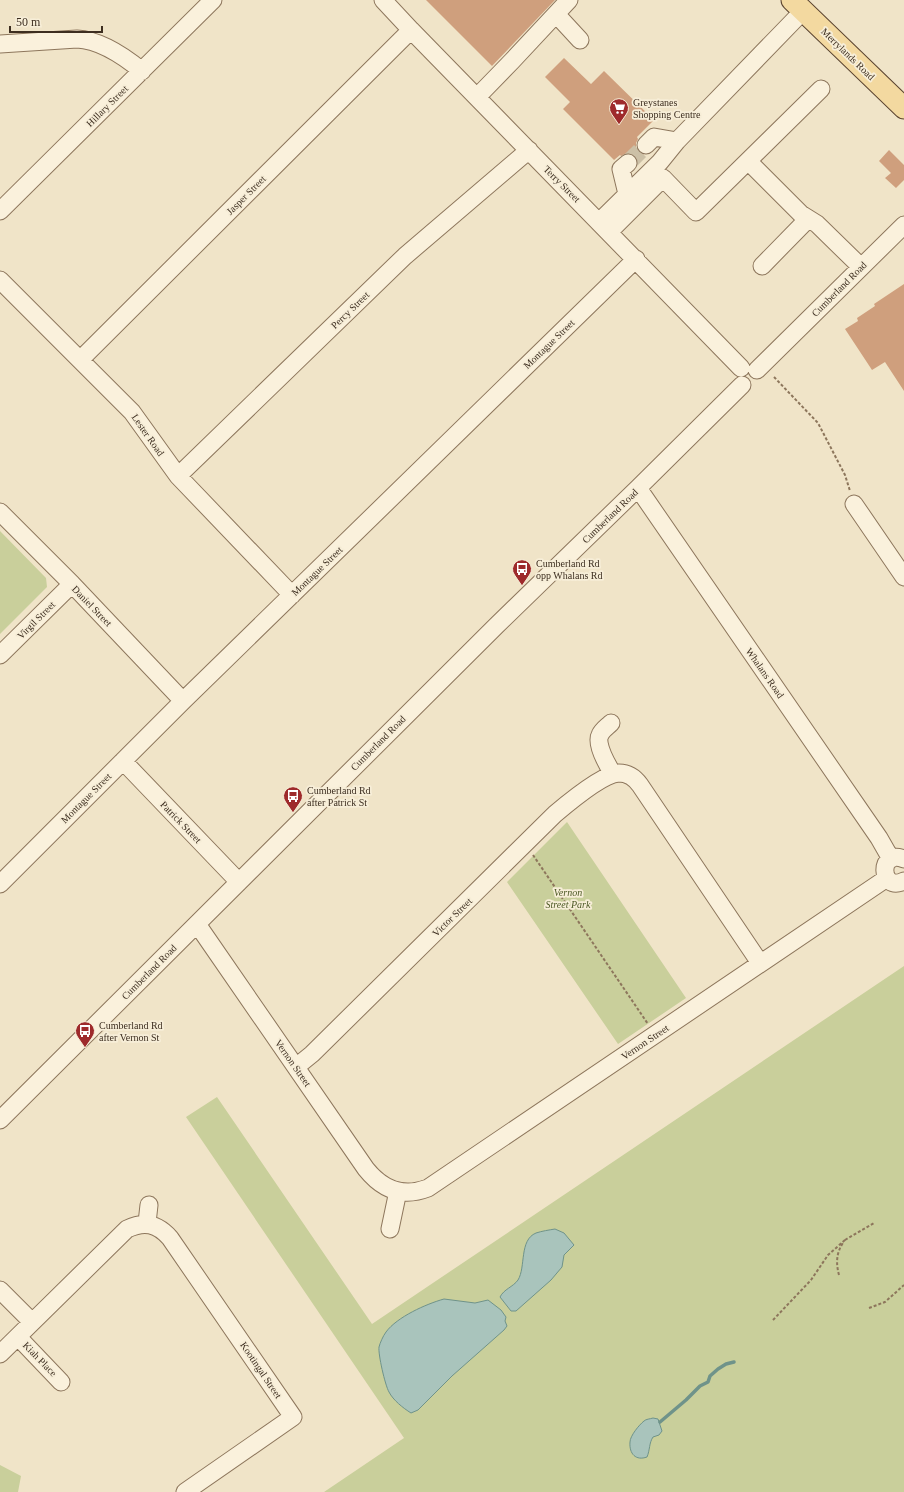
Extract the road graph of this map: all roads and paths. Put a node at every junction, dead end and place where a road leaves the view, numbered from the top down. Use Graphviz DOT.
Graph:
graph roads {
  1 [pos="213,0"];
  2 [pos="383,0"];
  3 [pos="569,0"];
  4 [pos="798,6"];
  5 [pos="556,14"];
  6 [pos="411,30"];
  7 [pos="580,40"];
  8 [pos="0,44"];
  9 [pos="142,71"];
  10 [pos="821,89"];
  11 [pos="477,97"];
  12 [pos="904,108"];
  13 [pos="677,141"];
  14 [pos="646,145"];
  15 [pos="528,150"];
  16 [pos="748,161"];
  17 [pos="628,163"];
  18 [pos="627,194"];
  19 [pos="0,211"];
  20 [pos="808,219"];
  21 [pos="904,225"];
  22 [pos="604,227"];
  23 [pos="636,259"];
  24 [pos="762,266"];
  25 [pos="861,268"];
  26 [pos="0,280"];
  27 [pos="81,359"];
  28 [pos="749,369"];
  29 [pos="774,377"];
  30 [pos="178,476"];
  31 [pos="638,488"];
  32 [pos="854,504"];
  33 [pos="0,512"];
  34 [pos="904,577"];
  35 [pos="72,584"];
  36 [pos="292,595"];
  37 [pos="0,655"];
  38 [pos="183,701"];
  39 [pos="611,723"];
  40 [pos="123,761"];
  41 [pos="613,774"];
  42 [pos="526,844"];
  43 [pos="897,859"];
  44 [pos="887,878"];
  45 [pos="904,881"];
  46 [pos="239,882"];
  47 [pos="0,884"];
  48 [pos="197,924"];
  49 [pos="760,963"];
  50 [pos="655,1035"];
  51 [pos="296,1066"];
  52 [pos="0,1120"];
  53 [pos="398,1191"];
  54 [pos="149,1205"];
  55 [pos="147,1223"];
  56 [pos="874,1223"];
  57 [pos="390,1229"];
  58 [pos="845,1240"];
  59 [pos="839,1275"];
  60 [pos="904,1285"];
  61 [pos="0,1290"];
  62 [pos="869,1308"];
  63 [pos="773,1320"];
  64 [pos="32,1322"];
  65 [pos="18,1337"];
  66 [pos="0,1354"];
  67 [pos="61,1382"];
  68 [pos="185,1492"];
  1 -- 9 [label="street, Hillary Street"];
  2 -- 6 [label="street, Terry Street"];
  3 -- 5 [label="street"];
  4 -- 12 [label="main road, Merrylands Road"];
  4 -- 13 [label="street"];
  5 -- 7 [label="street"];
  5 -- 11 [label="street"];
  6 -- 11 [label="street, Terry Street"];
  6 -- 27 [label="street, Jasper Street"];
  8 -- 9 [label="street"];
  9 -- 19 [label="street, Hillary Street"];
  10 -- 16 [label="street"];
  11 -- 15 [label="street, Terry Street"];
  13 -- 14 [label="street"];
  13 -- 18 [label="street"];
  15 -- 22 [label="street, Terry Street"];
  15 -- 30 [label="street, Percy Street"];
  16 -- 20 [label="street"];
  16 -- 22 [label="street"];
  17 -- 18 [label="street"];
  18 -- 22 [label="street"];
  20 -- 24 [label="street"];
  20 -- 25 [label="street"];
  21 -- 25 [label="street, Cumberland Road"];
  22 -- 23 [label="street, Terry Street"];
  23 -- 28 [label="street, Terry Street"];
  23 -- 36 [label="street, Montague Street"];
  25 -- 28 [label="street, Cumberland Road"];
  26 -- 27 [label="street, Lester Road"];
  27 -- 30 [label="street, Lester Road"];
  28 -- 31 [label="street, Cumberland Road"];
  29 -- 32 [label="path"];
  30 -- 36 [label="street, Lester Road"];
  31 -- 43 [label="street, Whalans Road"];
  31 -- 46 [label="street, Cumberland Road"];
  32 -- 34 [label="street"];
  33 -- 35 [label="street, Daniel Street"];
  35 -- 37 [label="street, Virgil Street"];
  35 -- 38 [label="street, Daniel Street"];
  36 -- 38 [label="street, Montague Street"];
  38 -- 40 [label="street, Montague Street"];
  39 -- 41 [label="street"];
  40 -- 46 [label="street, Patrick Street"];
  40 -- 47 [label="street, Montague Street"];
  41 -- 42 [label="street, Victor Street"];
  41 -- 49 [label="street"];
  42 -- 50 [label="path"];
  42 -- 51 [label="street, Victor Street"];
  43 -- 44 [label="street"];
  44 -- 45 [label="street"];
  44 -- 49 [label="street, Vernon Street"];
  46 -- 48 [label="street, Cumberland Road"];
  48 -- 51 [label="street, Vernon Street"];
  48 -- 52 [label="street, Cumberland Road"];
  49 -- 50 [label="street, Vernon Street"];
  50 -- 53 [label="street, Vernon Street"];
  51 -- 53 [label="street, Vernon Street"];
  53 -- 57 [label="street"];
  54 -- 55 [label="street"];
  55 -- 64 [label="street"];
  55 -- 68 [label="street, Kootingal Street"];
  56 -- 58 [label="path"];
  58 -- 59 [label="path"];
  58 -- 63 [label="path"];
  60 -- 62 [label="path"];
  61 -- 64 [label="street"];
  64 -- 65 [label="street"];
  65 -- 66 [label="street"];
  65 -- 67 [label="street, Kiah Place"];
}
